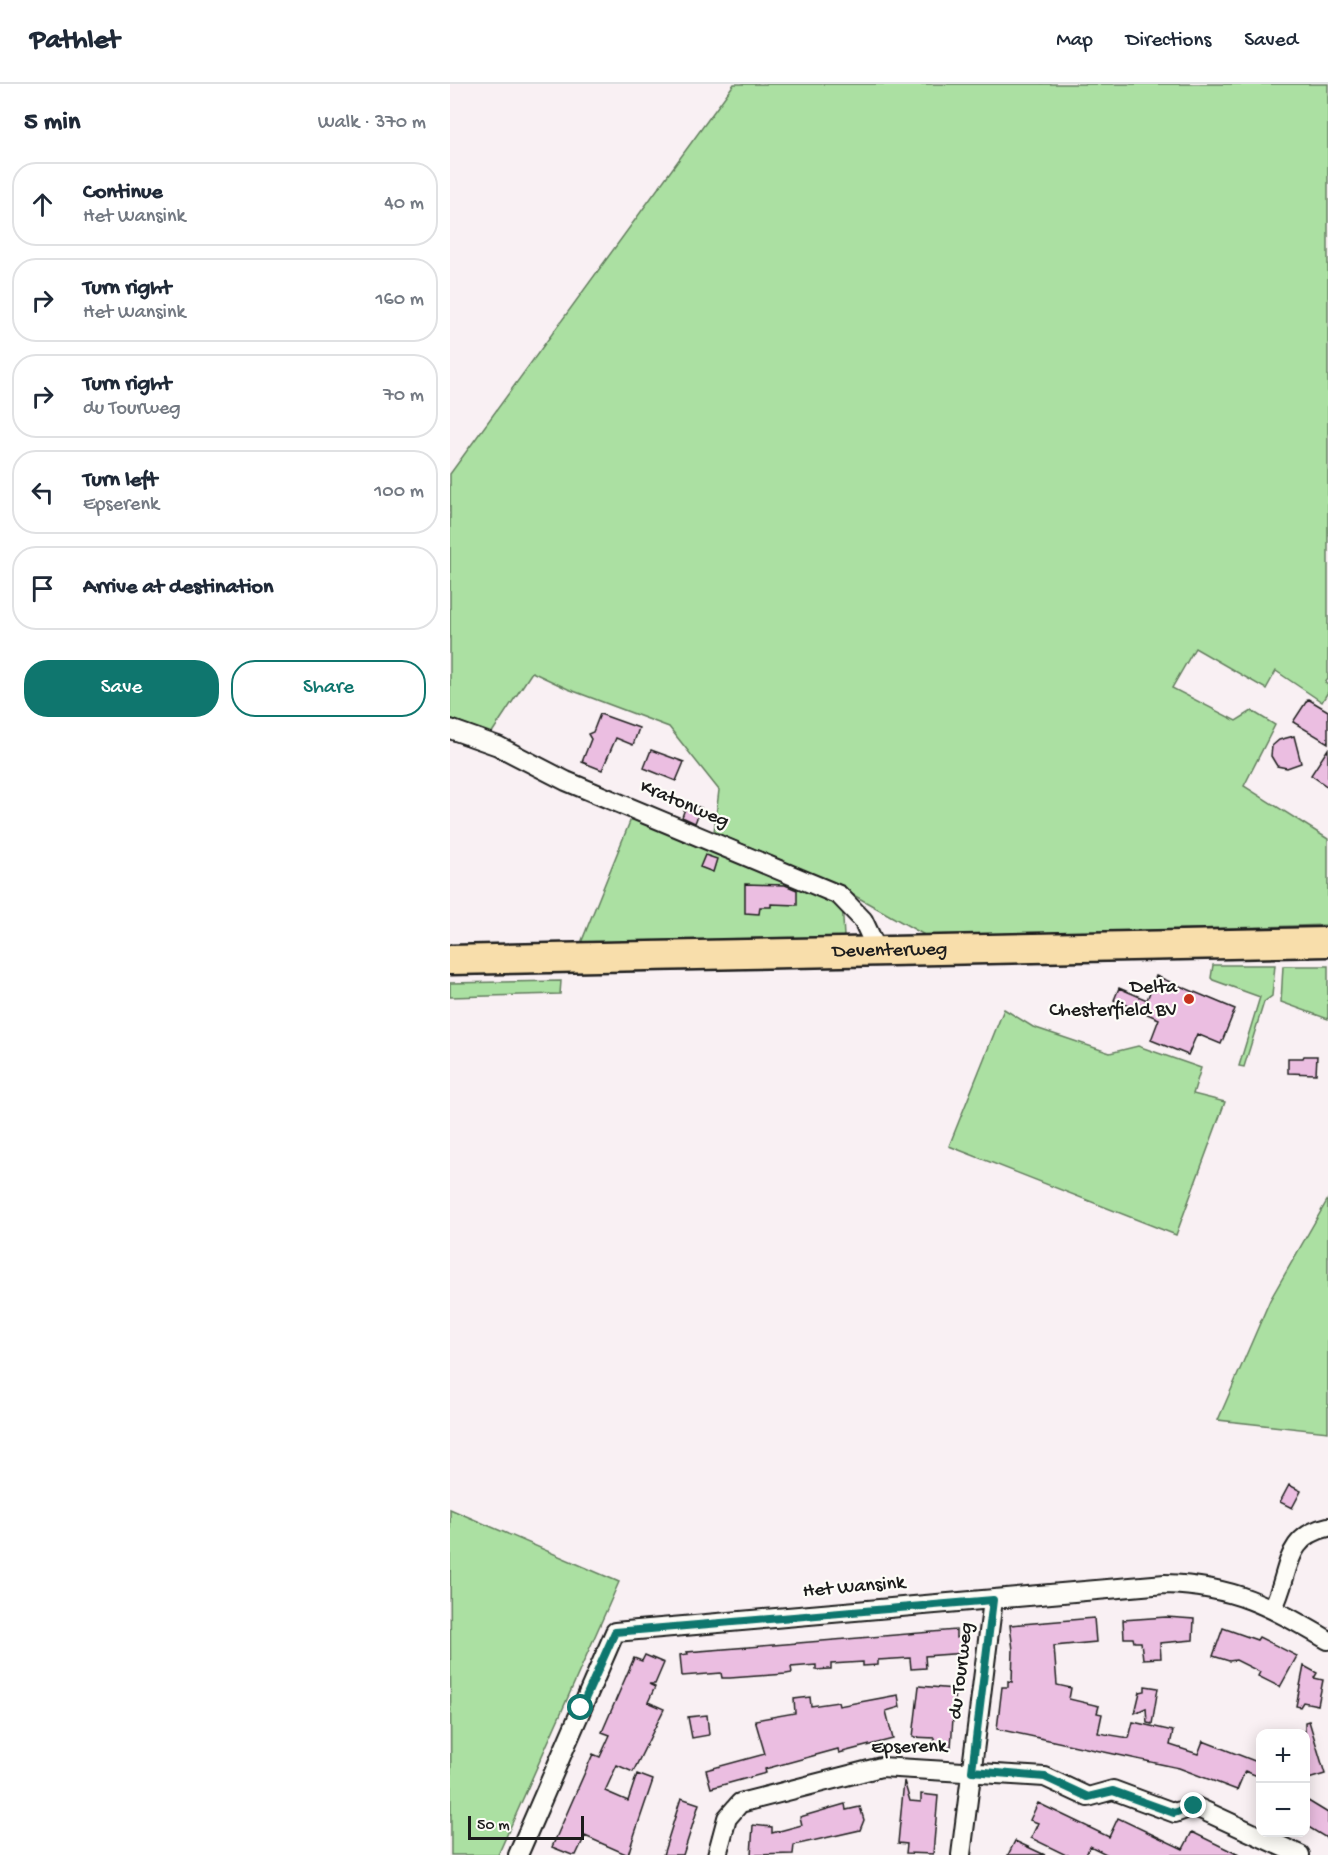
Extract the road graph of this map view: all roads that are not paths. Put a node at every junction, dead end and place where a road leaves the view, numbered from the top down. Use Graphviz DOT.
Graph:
graph roads {
  1 [pos="450,729"];
  2 [pos="1328,942"];
  3 [pos="877,950"];
  4 [pos="450,960"];
  5 [pos="1328,1527"];
  6 [pos="993,1600"];
  7 [pos="1273,1608"];
  8 [pos="1328,1640"];
  9 [pos="972,1771"];
  10 [pos="518,1855"];
  11 [pos="717,1855"];
  12 [pos="961,1855"];
  13 [pos="1300,1855"];
  1 -- 3 [label="street, Kratonweg"];
  2 -- 3 [label="main road, Deventerweg"];
  3 -- 4 [label="main road, Deventerweg"];
  5 -- 7 [label="street"];
  6 -- 7 [label="street, Het Wansink"];
  6 -- 9 [label="street, du Tourweg"];
  6 -- 10 [label="street, Het Wansink"];
  7 -- 8 [label="street, Het Wansink"];
  9 -- 11 [label="street, Epserenk"];
  9 -- 12 [label="street, du Tourweg"];
  9 -- 13 [label="street, Epserenk"];
}
